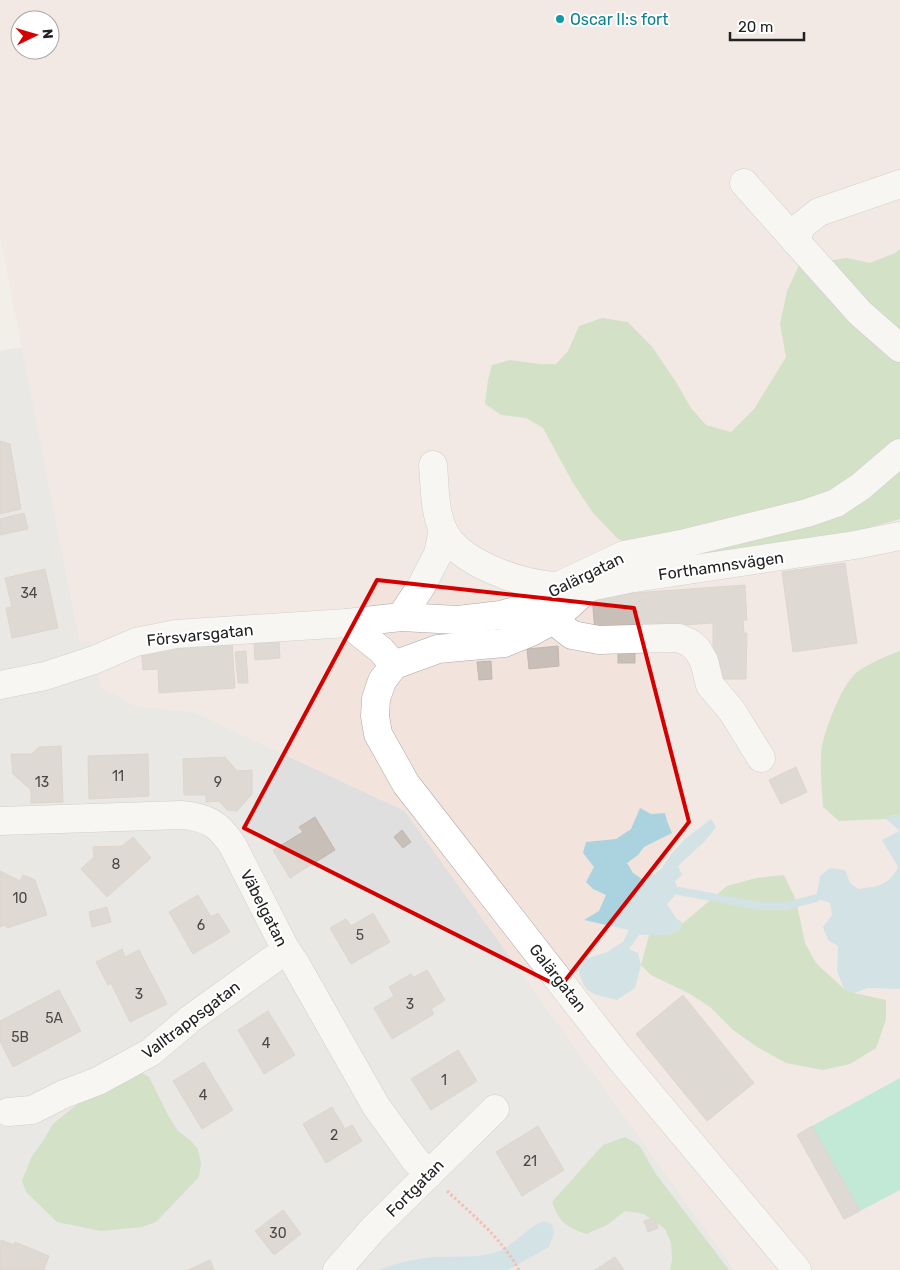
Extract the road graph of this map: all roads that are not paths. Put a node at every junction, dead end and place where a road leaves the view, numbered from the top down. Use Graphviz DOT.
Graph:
graph roads {
  1 [pos="744,183"];
  2 [pos="900,184"];
  3 [pos="796,242"];
  4 [pos="900,348"];
  5 [pos="900,453"];
  6 [pos="433,465"];
  7 [pos="443,530"];
  8 [pos="900,536"];
  9 [pos="558,586"];
  10 [pos="401,617"];
  11 [pos="553,620"];
  12 [pos="347,623"];
  13 [pos="394,665"];
  14 [pos="0,685"];
  15 [pos="761,758"];
  16 [pos="0,821"];
  17 [pos="286,950"];
  18 [pos="496,1109"];
  19 [pos="8,1112"];
  20 [pos="429,1174"];
  21 [pos="337,1270"];
  22 [pos="797,1270"];
  1 -- 3 [label="street"];
  2 -- 3 [label="street"];
  3 -- 4 [label="street"];
  5 -- 9 [label="street, Galärgatan"];
  6 -- 7 [label="street"];
  7 -- 9 [label="street"];
  7 -- 10 [label="street"];
  8 -- 11 [label="street, Forthamnsvägen"];
  9 -- 10 [label="street, Galärgatan"];
  10 -- 12 [label="street, Galärgatan"];
  11 -- 13 [label="street, Galärgatan"];
  11 -- 15 [label="street, Galärgatan"];
  12 -- 13 [label="street"];
  12 -- 14 [label="street, Försvarsgatan"];
  13 -- 22 [label="street, Galärgatan"];
  16 -- 17 [label="street, Väbelgatan"];
  17 -- 19 [label="street, Valltrappsgatan"];
  17 -- 20 [label="street, Väbelgatan"];
  18 -- 20 [label="street, Fortgatan"];
  20 -- 21 [label="street, Fortgatan"];
}
